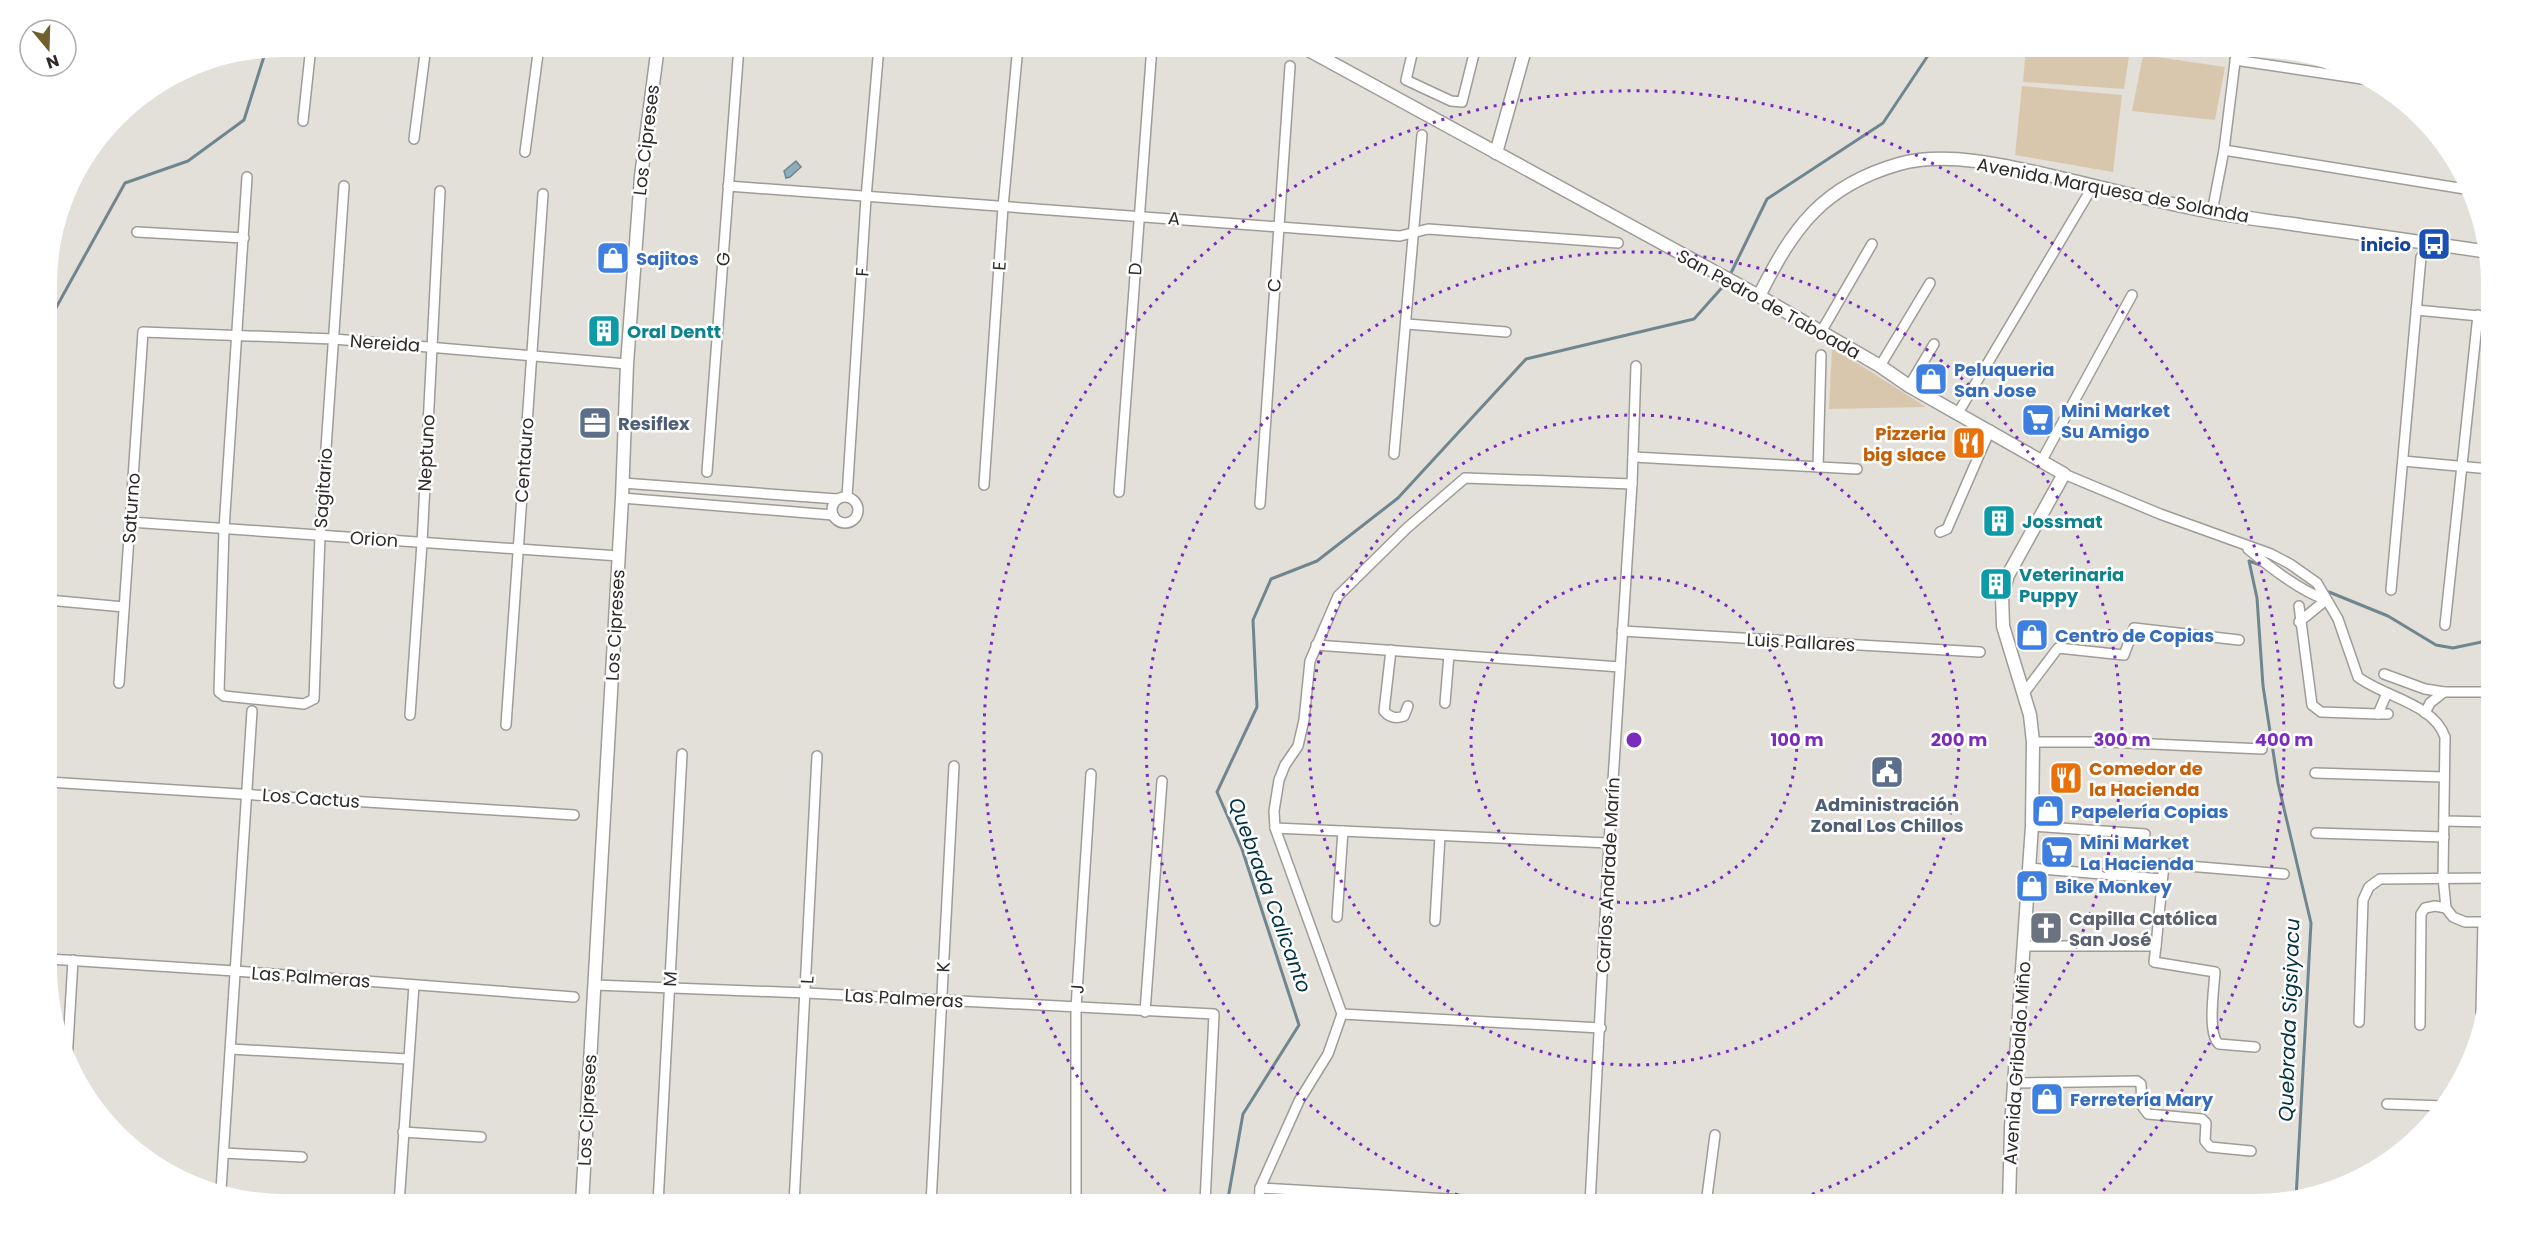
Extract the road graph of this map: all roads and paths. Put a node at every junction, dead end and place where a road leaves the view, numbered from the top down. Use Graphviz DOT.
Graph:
graph roads {
  1 [pos="310,57"];
  2 [pos="425,57"];
  3 [pos="538,57"];
  4 [pos="657,57"];
  5 [pos="738,57"];
  6 [pos="878,57"];
  7 [pos="1016,57"];
  8 [pos="1151,57"];
  9 [pos="1327,57"];
  10 [pos="1411,57"];
  11 [pos="1473,57"];
  12 [pos="1523,57"];
  13 [pos="2235,57"];
  14 [pos="2235,60"];
  15 [pos="1290,66"];
  16 [pos="2347,77"];
  17 [pos="303,121"];
  18 [pos="1422,135"];
  19 [pos="414,139"];
  20 [pos="2224,150"];
  21 [pos="525,152"];
  22 [pos="1496,153"];
  23 [pos="247,177"];
  24 [pos="344,186"];
  25 [pos="728,186"];
  26 [pos="2093,186"];
  27 [pos="2460,188"];
  28 [pos="440,191"];
  29 [pos="543,194"];
  30 [pos="866,198"];
  31 [pos="1003,207"];
  32 [pos="2212,212"];
  33 [pos="1139,216"];
  34 [pos="1278,227"];
  35 [pos="1413,231"];
  36 [pos="137,232"];
  37 [pos="244,237"];
  38 [pos="1618,243"];
  39 [pos="1872,244"];
  40 [pos="2478,250"];
  41 [pos="2421,257"];
  42 [pos="1930,283"];
  43 [pos="1759,296"];
  44 [pos="2132,296"];
  45 [pos="2416,310"];
  46 [pos="2478,315"];
  47 [pos="2481,316"];
  48 [pos="1407,324"];
  49 [pos="143,332"];
  50 [pos="1506,332"];
  51 [pos="1821,332"];
  52 [pos="238,335"];
  53 [pos="334,339"];
  54 [pos="1934,344"];
  55 [pos="431,346"];
  56 [pos="1821,355"];
  57 [pos="532,356"];
  58 [pos="627,364"];
  59 [pos="1636,366"];
  60 [pos="1880,366"];
  61 [pos="1909,386"];
  62 [pos="1958,413"];
  63 [pos="1990,430"];
  64 [pos="1394,454"];
  65 [pos="1633,457"];
  66 [pos="2042,460"];
  67 [pos="2403,461"];
  68 [pos="2462,466"];
  69 [pos="1818,467"];
  70 [pos="2481,468"];
  71 [pos="1857,469"];
  72 [pos="707,472"];
  73 [pos="2064,474"];
  74 [pos="623,483"];
  75 [pos="1632,484"];
  76 [pos="984,485"];
  77 [pos="1119,492"];
  78 [pos="622,498"];
  79 [pos="842,498"];
  80 [pos="1260,504"];
  81 [pos="833,515"];
  82 [pos="130,522"];
  83 [pos="224,529"];
  84 [pos="1940,532"];
  85 [pos="320,536"];
  86 [pos="422,543"];
  87 [pos="518,549"];
  88 [pos="619,556"];
  89 [pos="2391,590"];
  90 [pos="2326,600"];
  91 [pos="57,601"];
  92 [pos="2299,606"];
  93 [pos="124,607"];
  94 [pos="2299,622"];
  95 [pos="2445,625"];
  96 [pos="1622,631"];
  97 [pos="2239,640"];
  98 [pos="1316,645"];
  99 [pos="1391,650"];
  100 [pos="1980,652"];
  101 [pos="1449,655"];
  102 [pos="1511,659"];
  103 [pos="1620,667"];
  104 [pos="1510,671"];
  105 [pos="2384,674"];
  106 [pos="119,683"];
  107 [pos="2444,692"];
  108 [pos="2481,692"];
  109 [pos="2024,693"];
  110 [pos="2387,693"];
  111 [pos="1445,703"];
  112 [pos="1408,706"];
  113 [pos="252,711"];
  114 [pos="2425,712"];
  115 [pos="410,715"];
  116 [pos="506,725"];
  117 [pos="2033,742"];
  118 [pos="2262,749"];
  119 [pos="682,754"];
  120 [pos="817,756"];
  121 [pos="954,766"];
  122 [pos="2315,773"];
  123 [pos="1091,774"];
  124 [pos="2444,777"];
  125 [pos="1162,781"];
  126 [pos="57,783"];
  127 [pos="247,794"];
  128 [pos="574,815"];
  129 [pos="2444,821"];
  130 [pos="2481,822"];
  131 [pos="2032,826"];
  132 [pos="1275,828"];
  133 [pos="1343,831"];
  134 [pos="2316,833"];
  135 [pos="2145,834"];
  136 [pos="1440,836"];
  137 [pos="2444,837"];
  138 [pos="1609,843"];
  139 [pos="2029,868"];
  140 [pos="2284,874"];
  141 [pos="2443,877"];
  142 [pos="2481,878"];
  143 [pos="2162,879"];
  144 [pos="2446,908"];
  145 [pos="1337,917"];
  146 [pos="1436,921"];
  147 [pos="2481,922"];
  148 [pos="2024,946"];
  149 [pos="2156,946"];
  150 [pos="57,959"];
  151 [pos="73,960"];
  152 [pos="235,971"];
  153 [pos="414,984"];
  154 [pos="594,985"];
  155 [pos="670,986"];
  156 [pos="806,993"];
  157 [pos="573,997"];
  158 [pos="942,1000"];
  159 [pos="1076,1008"];
  160 [pos="1145,1012"];
  161 [pos="1342,1014"];
  162 [pos="2359,1022"];
  163 [pos="2420,1025"];
  164 [pos="1601,1028"];
  165 [pos="68,1038"];
  166 [pos="2255,1047"];
  167 [pos="231,1048"];
  168 [pos="408,1059"];
  169 [pos="2014,1083"];
  170 [pos="2387,1104"];
  171 [pos="2434,1106"];
  172 [pos="403,1132"];
  173 [pos="1715,1135"];
  174 [pos="481,1137"];
  175 [pos="2251,1151"];
  176 [pos="224,1153"];
  177 [pos="302,1157"];
  178 [pos="221,1185"];
  179 [pos="1260,1188"];
  180 [pos="400,1194"];
  181 [pos="583,1194"];
  182 [pos="659,1194"];
  183 [pos="795,1194"];
  184 [pos="932,1194"];
  185 [pos="1076,1194"];
  186 [pos="1205,1194"];
  187 [pos="1260,1194"];
  188 [pos="1363,1194"];
  189 [pos="1591,1194"];
  190 [pos="1707,1194"];
  191 [pos="2009,1194"];
  1 -- 17 [label="street"];
  2 -- 19 [label="street"];
  3 -- 21 [label="street"];
  4 -- 58 [label="street, Los Cipreses"];
  5 -- 25 [label="street, G"];
  6 -- 30 [label="street, F"];
  7 -- 31 [label="street, E"];
  8 -- 33 [label="street, D"];
  9 -- 22 [label="street, San Pedro de Taboada"];
  10 -- 11 [label="street"];
  12 -- 22 [label="street"];
  13 -- 14 [label="street"];
  14 -- 16 [label="street"];
  14 -- 20 [label="street"];
  15 -- 34 [label="street, C"];
  18 -- 35 [label="street"];
  20 -- 27 [label="street"];
  20 -- 32 [label="street"];
  22 -- 43 [label="street, San Pedro de Taboada"];
  23 -- 37 [label="street"];
  24 -- 53 [label="street, Sagitario"];
  25 -- 30 [label="street, A"];
  25 -- 72 [label="street, G"];
  26 -- 32 [label="street, Avenida Marquesa de Solanda"];
  26 -- 43 [label="street, Avenida Marquesa de Solanda"];
  26 -- 62 [label="street"];
  28 -- 55 [label="street, Neptuno"];
  29 -- 57 [label="street, Centauro"];
  30 -- 31 [label="street, A"];
  30 -- 79 [label="street, F"];
  31 -- 33 [label="street, A"];
  31 -- 76 [label="street, E"];
  32 -- 40 [label="street, Avenida Marquesa de Solanda"];
  33 -- 34 [label="street, A"];
  33 -- 77 [label="street, D"];
  34 -- 35 [label="street, A"];
  34 -- 80 [label="street, C"];
  35 -- 38 [label="street, A"];
  35 -- 48 [label="street"];
  36 -- 37 [label="street"];
  37 -- 52 [label="street"];
  39 -- 51 [label="street"];
  41 -- 45 [label="street"];
  42 -- 60 [label="street"];
  43 -- 51 [label="street, San Pedro de Taboada"];
  44 -- 66 [label="street"];
  45 -- 46 [label="street"];
  45 -- 67 [label="street"];
  46 -- 47 [label="street"];
  46 -- 68 [label="street"];
  48 -- 50 [label="street"];
  48 -- 64 [label="street"];
  49 -- 52 [label="street, Nereida"];
  49 -- 82 [label="street, Saturno"];
  51 -- 60 [label="street, San Pedro de Taboada"];
  52 -- 53 [label="street, Nereida"];
  52 -- 83 [label="street"];
  53 -- 55 [label="street, Nereida"];
  53 -- 85 [label="street, Sagitario"];
  54 -- 61 [label="street"];
  55 -- 57 [label="street, Nereida"];
  55 -- 86 [label="street, Neptuno"];
  56 -- 69 [label="street"];
  57 -- 58 [label="street, Nereida"];
  57 -- 87 [label="street, Centauro"];
  58 -- 74 [label="street, Los Cipreses"];
  59 -- 65 [label="street, Carlos Andrade Marín"];
  60 -- 61 [label="street, San Pedro de Taboada"];
  61 -- 62 [label="street, San Pedro de Taboada"];
  62 -- 63 [label="street, San Pedro de Taboada"];
  63 -- 66 [label="street, San Pedro de Taboada"];
  63 -- 84 [label="street"];
  65 -- 69 [label="street"];
  65 -- 75 [label="street, Carlos Andrade Marín"];
  66 -- 73 [label="street, San Pedro de Taboada"];
  67 -- 68 [label="street"];
  67 -- 89 [label="street"];
  68 -- 70 [label="street"];
  68 -- 95 [label="street"];
  69 -- 71 [label="street"];
  73 -- 90 [label="street, San Pedro de Taboada"];
  73 -- 109 [label="street, Avenida Gribaldo Miño"];
  74 -- 78 [label="street, Los Cipreses"];
  74 -- 79 [label="street"];
  75 -- 96 [label="street, Carlos Andrade Marín"];
  75 -- 98 [label="street"];
  78 -- 81 [label="street"];
  78 -- 88 [label="street, Los Cipreses"];
  79 -- 81 [label="street"];
  79 -- 81 [label="street"];
  82 -- 83 [label="street, Orion"];
  82 -- 93 [label="street, Saturno"];
  83 -- 85 [label="street, Orion"];
  83 -- 85 [label="street, Sagitario"];
  85 -- 86 [label="street, Orion"];
  86 -- 87 [label="street, Orion"];
  86 -- 115 [label="street, Neptuno"];
  87 -- 88 [label="street, Orion"];
  87 -- 116 [label="street, Centauro"];
  88 -- 154 [label="street, Los Cipreses"];
  90 -- 94 [label="street"];
  90 -- 110 [label="street, San Pedro de Taboada"];
  91 -- 93 [label="street"];
  92 -- 94 [label="street"];
  93 -- 106 [label="street, Saturno"];
  94 -- 110 [label="street"];
  96 -- 100 [label="street, Luis Pallares"];
  96 -- 103 [label="street, Carlos Andrade Marín"];
  97 -- 109 [label="street"];
  98 -- 99 [label="street"];
  98 -- 132 [label="street"];
  99 -- 101 [label="street"];
  99 -- 112 [label="street"];
  101 -- 102 [label="street"];
  101 -- 111 [label="street"];
  102 -- 103 [label="street"];
  102 -- 104 [label="street"];
  103 -- 138 [label="street, Carlos Andrade Marín"];
  105 -- 107 [label="street"];
  107 -- 108 [label="street"];
  107 -- 114 [label="street"];
  109 -- 117 [label="street, Avenida Gribaldo Miño"];
  110 -- 114 [label="street, San Pedro de Taboada"];
  113 -- 127 [label="street"];
  114 -- 124 [label="street, San Pedro de Taboada"];
  117 -- 118 [label="street"];
  117 -- 131 [label="street, Avenida Gribaldo Miño"];
  119 -- 155 [label="street, M"];
  120 -- 156 [label="street, L"];
  121 -- 158 [label="street, K"];
  122 -- 124 [label="street"];
  123 -- 159 [label="street, J"];
  124 -- 129 [label="street, San Pedro de Taboada"];
  125 -- 160 [label="street"];
  126 -- 127 [label="street, Los Cactus"];
  127 -- 128 [label="street, Los Cactus"];
  127 -- 152 [label="street"];
  129 -- 130 [label="street"];
  129 -- 137 [label="street, San Pedro de Taboada"];
  131 -- 135 [label="street"];
  131 -- 139 [label="street, Avenida Gribaldo Miño"];
  132 -- 133 [label="street"];
  132 -- 161 [label="street"];
  133 -- 136 [label="street"];
  133 -- 145 [label="street"];
  134 -- 137 [label="street"];
  136 -- 138 [label="street"];
  136 -- 146 [label="street"];
  137 -- 141 [label="street, San Pedro de Taboada"];
  138 -- 164 [label="street, Carlos Andrade Marín"];
  139 -- 143 [label="street"];
  139 -- 148 [label="street, Avenida Gribaldo Miño"];
  140 -- 143 [label="street"];
  141 -- 142 [label="street"];
  141 -- 144 [label="street, San Pedro de Taboada"];
  141 -- 162 [label="street"];
  143 -- 149 [label="street"];
  144 -- 147 [label="street"];
  144 -- 163 [label="street"];
  148 -- 149 [label="street"];
  148 -- 169 [label="street, Avenida Gribaldo Miño"];
  149 -- 166 [label="street"];
  150 -- 151 [label="street, Las Palmeras"];
  151 -- 152 [label="street, Las Palmeras"];
  151 -- 165 [label="street"];
  152 -- 153 [label="street, Las Palmeras"];
  152 -- 167 [label="street"];
  153 -- 157 [label="street, Las Palmeras"];
  153 -- 168 [label="street"];
  154 -- 155 [label="street, Las Palmeras"];
  154 -- 181 [label="street, Los Cipreses"];
  155 -- 156 [label="street, Las Palmeras"];
  155 -- 182 [label="street, M"];
  156 -- 158 [label="street, Las Palmeras"];
  156 -- 183 [label="street, L"];
  158 -- 159 [label="street, Las Palmeras"];
  158 -- 184 [label="street, K"];
  159 -- 160 [label="street, Las Palmeras"];
  159 -- 185 [label="street, J"];
  160 -- 186 [label="street, Las Palmeras"];
  161 -- 164 [label="street"];
  161 -- 179 [label="street"];
  164 -- 189 [label="street, Carlos Andrade Marín"];
  167 -- 168 [label="street"];
  167 -- 176 [label="street"];
  168 -- 172 [label="street"];
  169 -- 175 [label="street"];
  169 -- 191 [label="street, Avenida Gribaldo Miño"];
  170 -- 171 [label="street"];
  172 -- 174 [label="street"];
  172 -- 180 [label="street"];
  173 -- 190 [label="street"];
  176 -- 177 [label="street"];
  176 -- 178 [label="street"];
  179 -- 187 [label="street"];
  179 -- 188 [label="street"];
}
